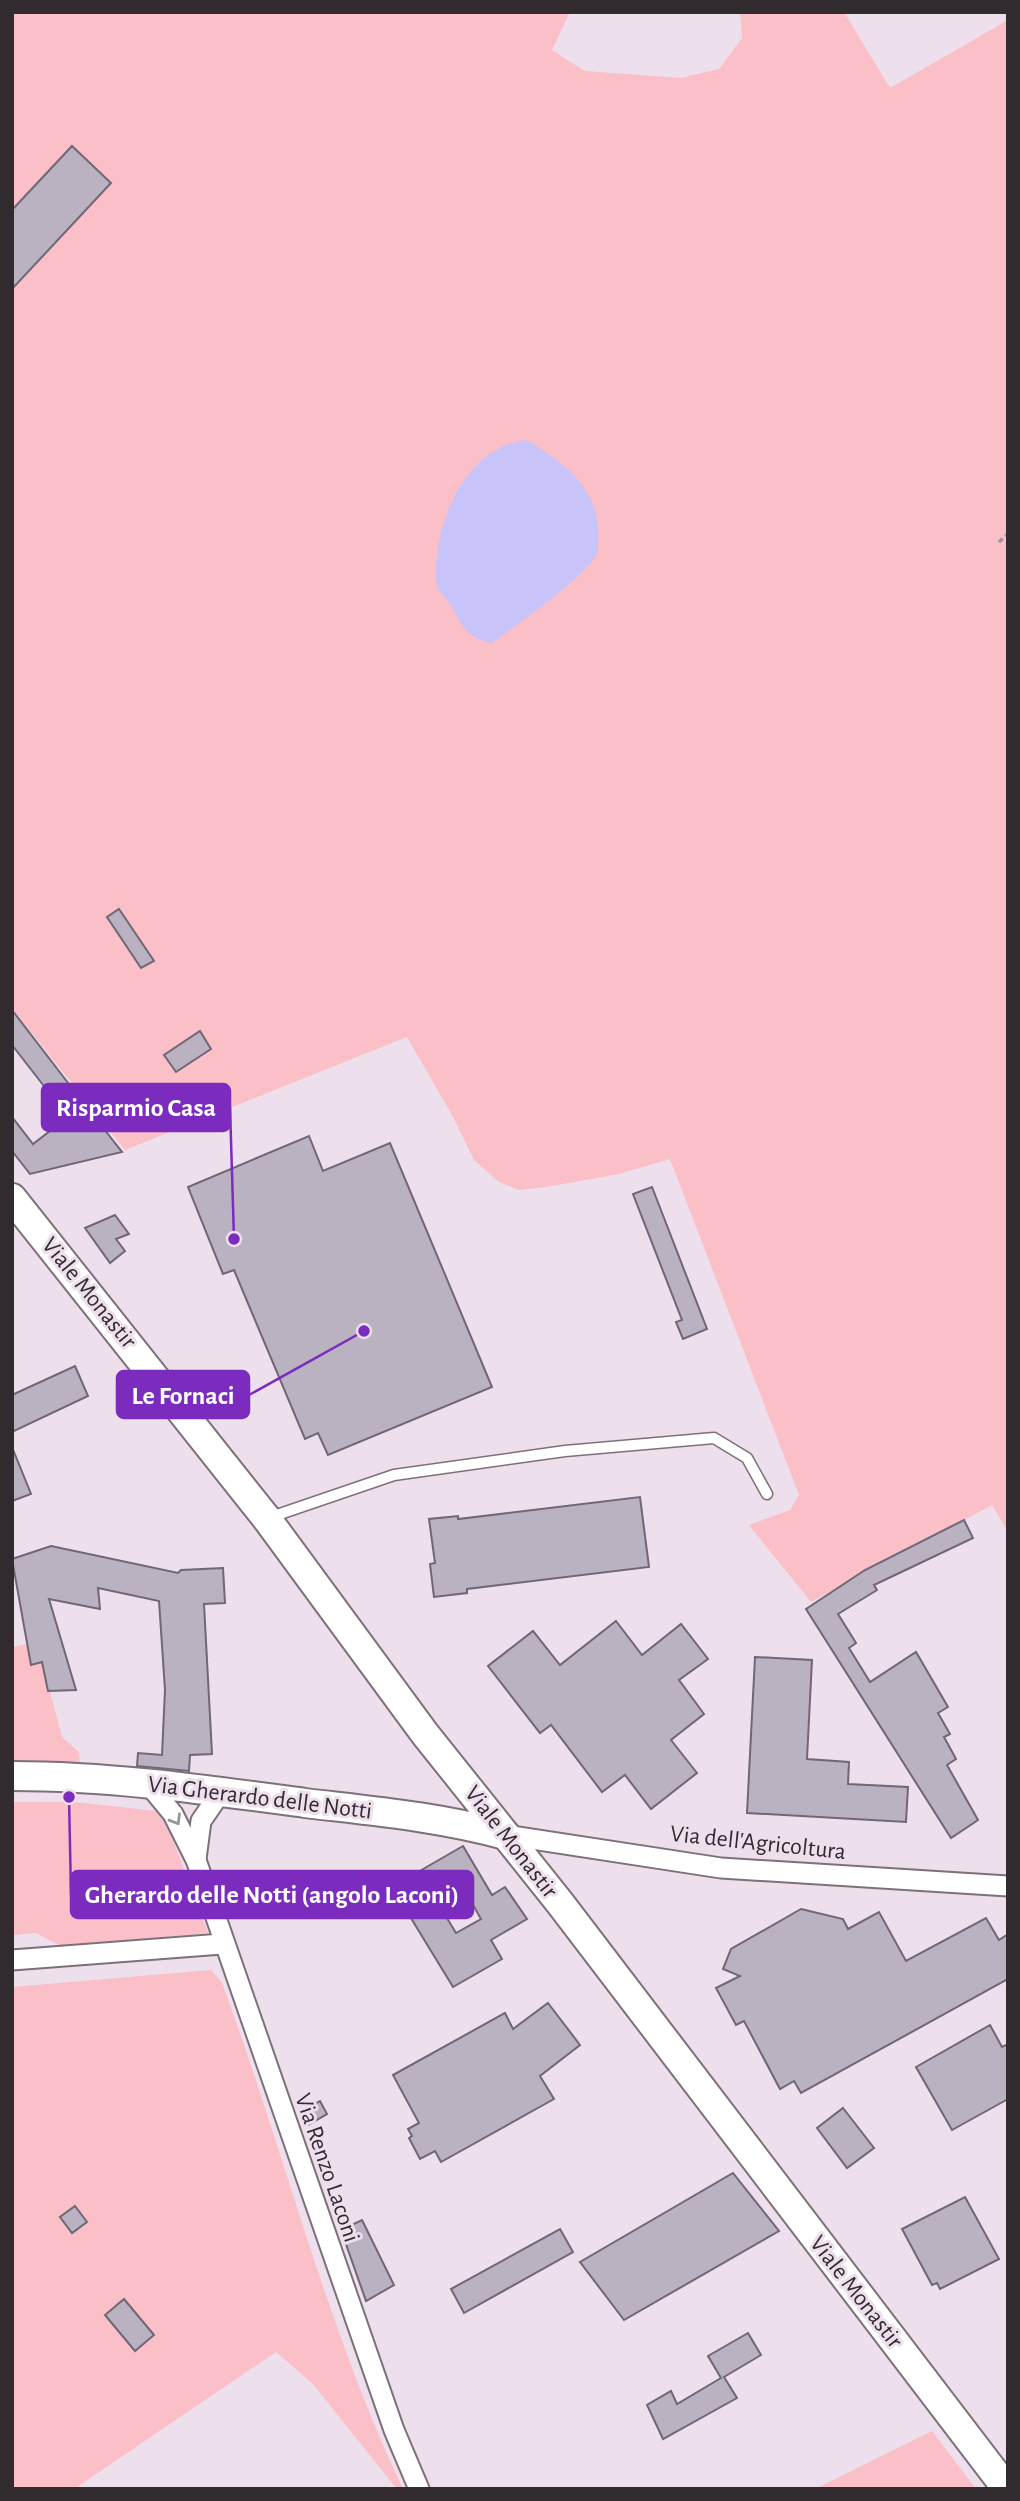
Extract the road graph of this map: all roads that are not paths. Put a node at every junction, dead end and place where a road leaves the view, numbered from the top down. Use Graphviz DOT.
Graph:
graph roads {
  1 [pos="12,1198"];
  2 [pos="767,1494"];
  3 [pos="267,1519"];
  4 [pos="12,1776"];
  5 [pos="149,1785"];
  6 [pos="221,1792"];
  7 [pos="505,1835"];
  8 [pos="196,1860"];
  9 [pos="1008,1886"];
  10 [pos="222,1944"];
  11 [pos="12,1960"];
  12 [pos="419,2489"];
  13 [pos="1007,2489"];
  1 -- 3 [label="main road, Viale Monastir"];
  2 -- 3 [label="lane"];
  3 -- 7 [label="main road, Viale Monastir"];
  4 -- 5 [label="main road, Via Gherardo delle Notti"];
  5 -- 6 [label="main road, Via Gherardo delle Notti"];
  5 -- 8 [label="street, Via Renzo Laconi, one-way"];
  6 -- 7 [label="main road, Via Gherardo delle Notti"];
  6 -- 8 [label="street, Via Renzo Laconi"];
  7 -- 9 [label="street, Via dell'Agricoltura"];
  7 -- 13 [label="main road, Viale Monastir"];
  8 -- 10 [label="street, Via Renzo Laconi"];
  10 -- 11 [label="street"];
  10 -- 12 [label="street, Via Renzo Laconi"];
}
